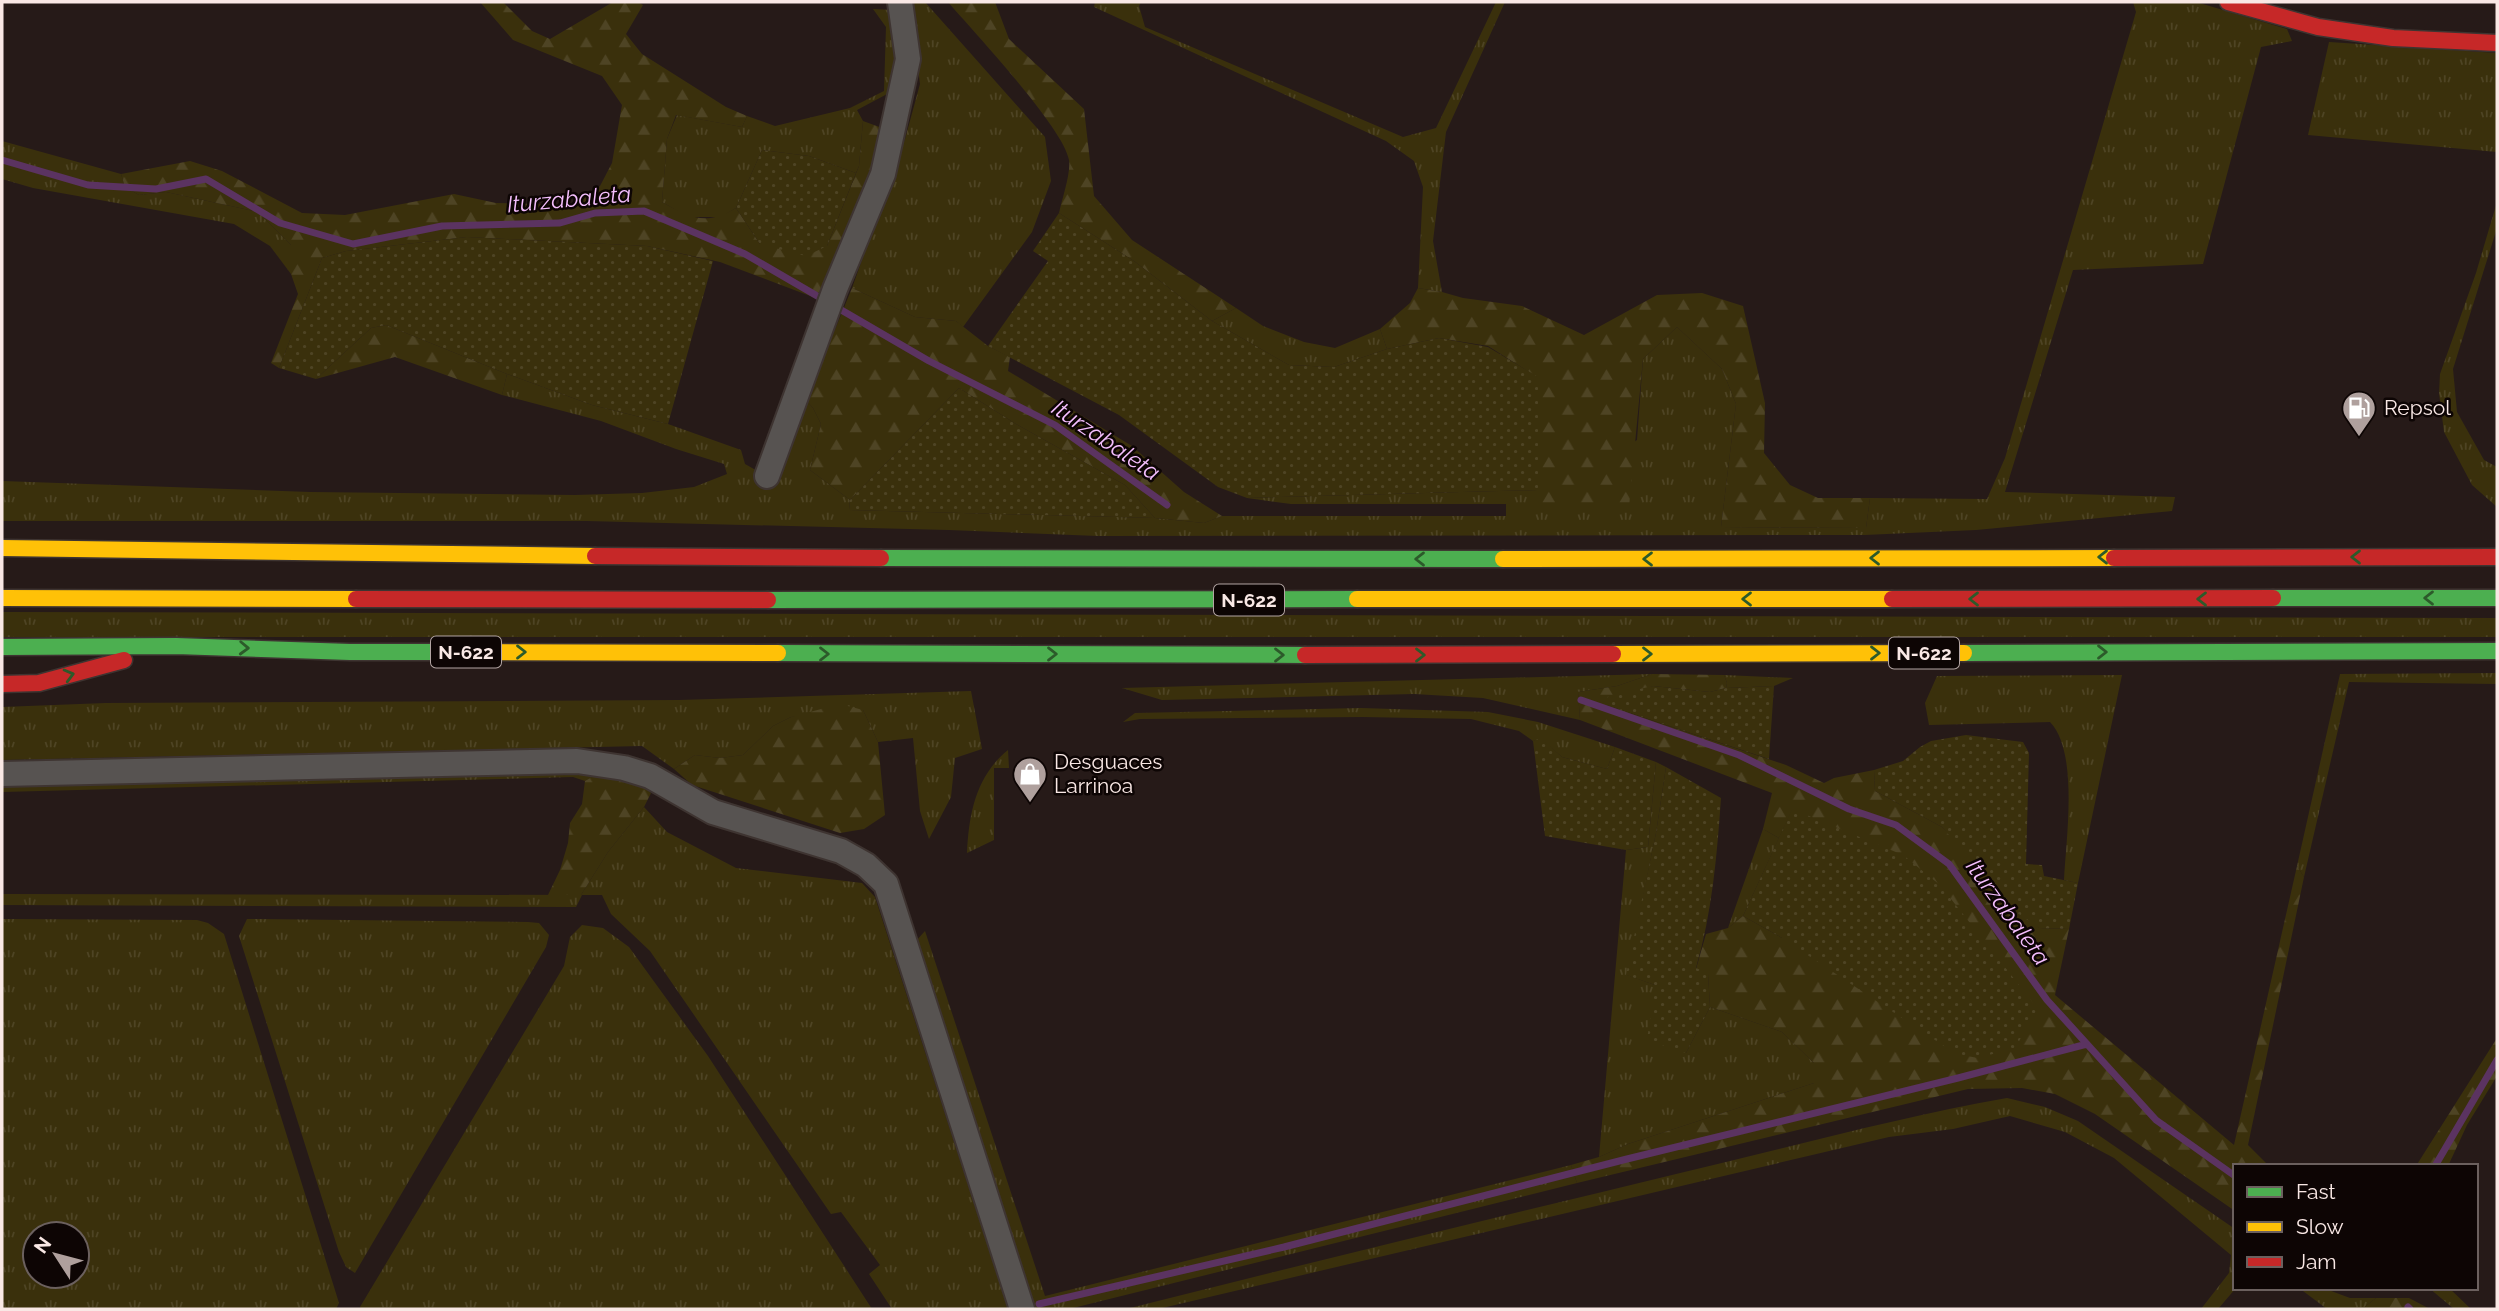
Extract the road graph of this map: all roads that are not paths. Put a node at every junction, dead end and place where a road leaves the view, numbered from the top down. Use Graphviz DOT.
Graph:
graph roads {
  1 [pos="900,2"];
  2 [pos="2228,2"];
  3 [pos="2497,43"];
  4 [pos="767,475"];
  5 [pos="2,550"];
  6 [pos="2497,557"];
  7 [pos="2,598"];
  8 [pos="2497,598"];
  9 [pos="176,646"];
  10 [pos="2,647"];
  11 [pos="2497,651"];
  12 [pos="2,684"];
  13 [pos="2,774"];
  14 [pos="1022,1309"];
  1 -- 4 [label="street"];
  2 -- 3 [label="main road"];
  6 -- 5 [label="main road, one-way"];
  8 -- 7 [label="main road, N-622, one-way"];
  9 -- 10 [label="main road, N-622"];
  9 -- 11 [label="main road, N-622, one-way"];
  12 -- 9 [label="main road, one-way"];
  13 -- 14 [label="street"];
}
